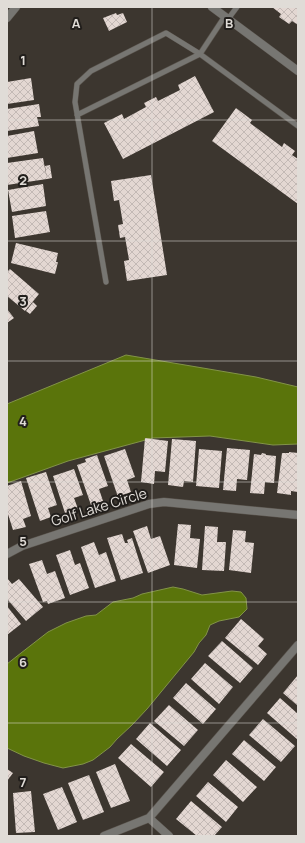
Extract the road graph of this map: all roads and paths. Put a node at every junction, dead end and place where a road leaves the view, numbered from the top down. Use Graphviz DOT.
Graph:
graph roads {
  1 [pos="16,7"];
  2 [pos="212,7"];
  3 [pos="237,7"];
  4 [pos="7,18"];
  5 [pos="226,18"];
  6 [pos="200,54"];
  7 [pos="298,71"];
  8 [pos="77,115"];
  9 [pos="298,126"];
  10 [pos="106,282"];
  11 [pos="298,514"];
  12 [pos="7,554"];
  13 [pos="298,645"];
  14 [pos="149,818"];
  15 [pos="104,836"];
  16 [pos="170,836"];
  1 -- 4 [label="street"];
  2 -- 5 [label="street"];
  3 -- 5 [label="lane"];
  5 -- 6 [label="lane"];
  5 -- 7 [label="street"];
  6 -- 8 [label="lane"];
  6 -- 8 [label="lane"];
  6 -- 9 [label="lane"];
  8 -- 10 [label="lane"];
  11 -- 12 [label="street, Golf Lake Circle"];
  13 -- 14 [label="street"];
  14 -- 15 [label="street"];
  14 -- 16 [label="street"];
}
